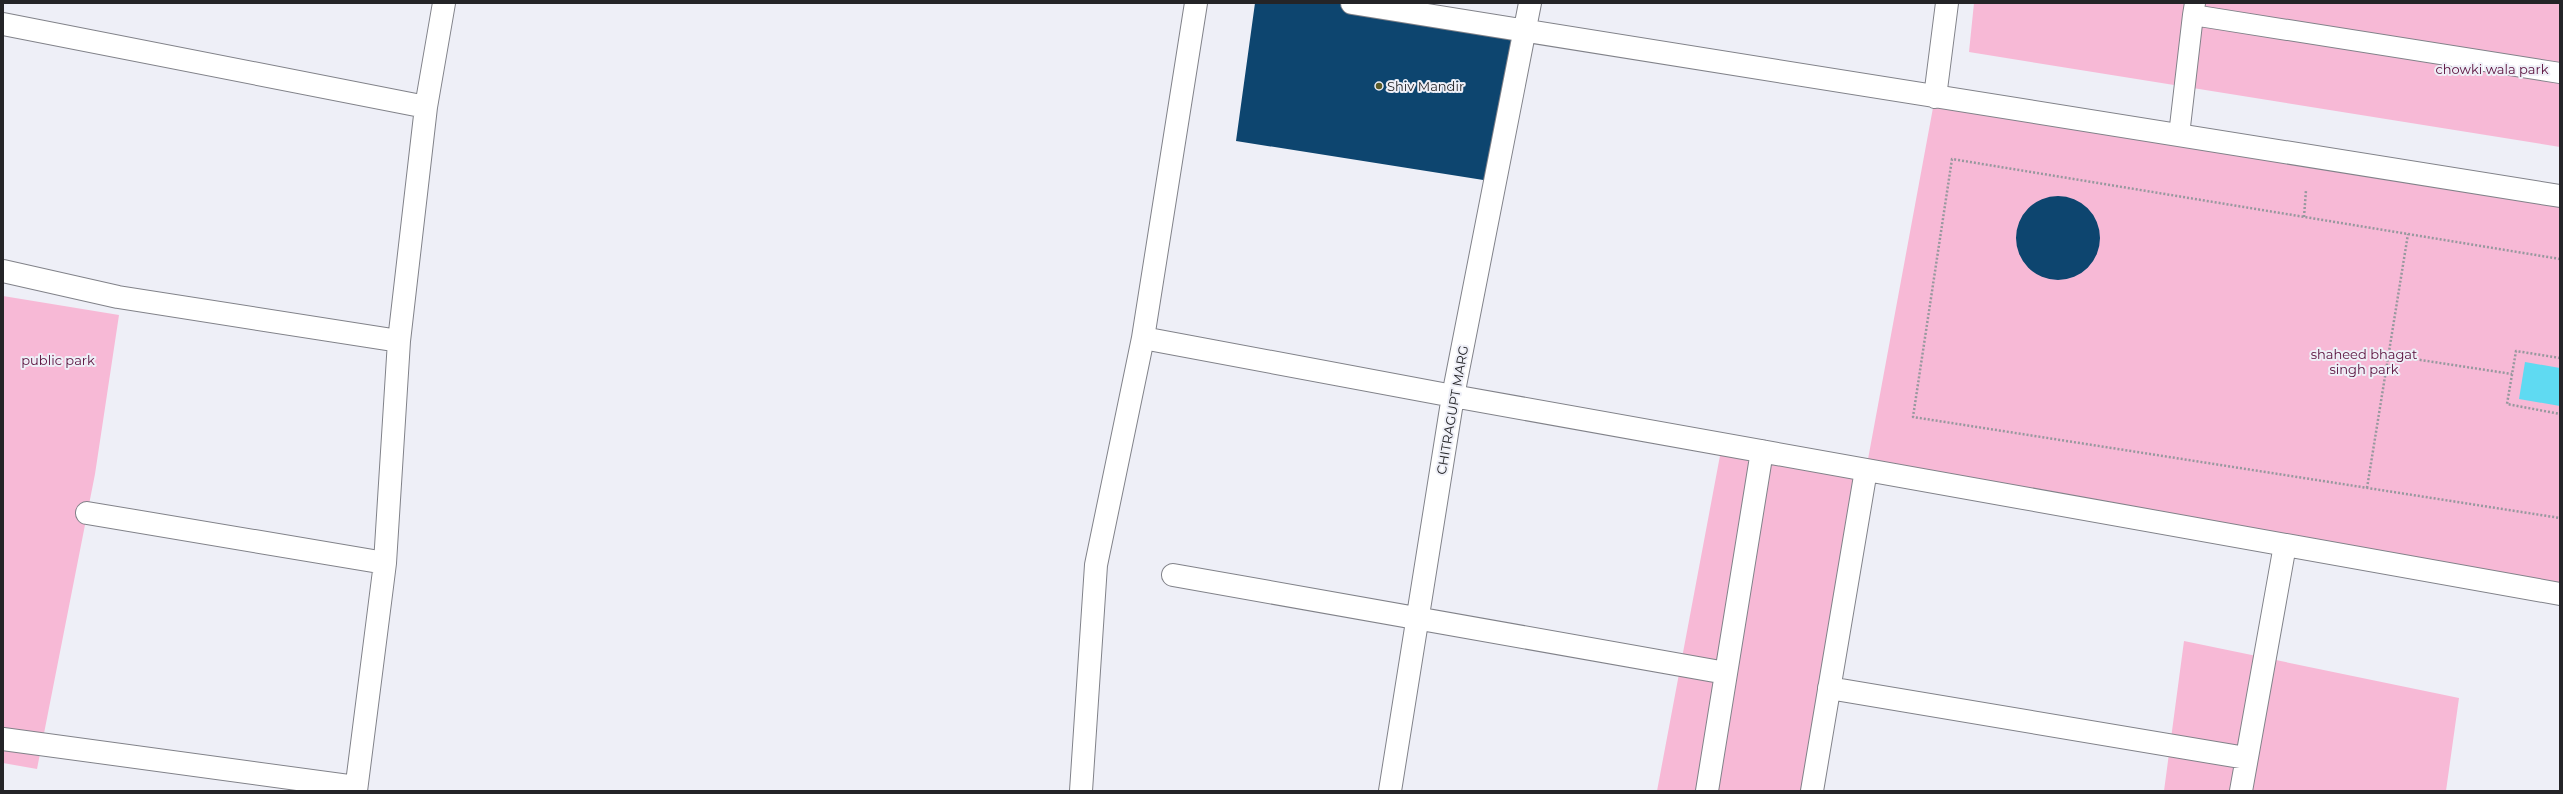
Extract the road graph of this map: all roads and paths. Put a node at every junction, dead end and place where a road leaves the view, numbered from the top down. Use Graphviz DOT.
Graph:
graph roads {
  1 [pos="444,3"];
  2 [pos="1196,3"];
  3 [pos="1352,3"];
  4 [pos="1530,3"];
  5 [pos="1947,3"];
  6 [pos="2194,9"];
  7 [pos="3,24"];
  8 [pos="1525,31"];
  9 [pos="2560,73"];
  10 [pos="1935,96"];
  11 [pos="426,107"];
  12 [pos="2179,135"];
  13 [pos="2560,196"];
  14 [pos="2408,234"];
  15 [pos="2560,259"];
  16 [pos="3,271"];
  17 [pos="1143,338"];
  18 [pos="399,341"];
  19 [pos="2388,355"];
  20 [pos="2560,358"];
  21 [pos="2512,374"];
  22 [pos="1453,396"];
  23 [pos="2560,414"];
  24 [pos="1762,452"];
  25 [pos="1866,470"];
  26 [pos="2367,488"];
  27 [pos="87,513"];
  28 [pos="2560,518"];
  29 [pos="2285,545"];
  30 [pos="385,563"];
  31 [pos="1173,575"];
  32 [pos="2560,594"];
  33 [pos="1418,617"];
  34 [pos="1726,673"];
  35 [pos="1829,688"];
  36 [pos="3,739"];
  37 [pos="2246,758"];
  38 [pos="356,789"];
  39 [pos="1081,791"];
  40 [pos="1390,791"];
  41 [pos="1708,791"];
  42 [pos="1812,791"];
  43 [pos="2240,791"];
  1 -- 11 [label="street"];
  2 -- 17 [label="street"];
  3 -- 8 [label="street"];
  4 -- 8 [label="street, CHITRAGUPT MARG"];
  5 -- 10 [label="street"];
  6 -- 9 [label="lane"];
  6 -- 12 [label="lane"];
  7 -- 11 [label="street"];
  8 -- 10 [label="street"];
  8 -- 22 [label="street, CHITRAGUPT MARG"];
  10 -- 12 [label="street"];
  11 -- 18 [label="street"];
  12 -- 13 [label="street"];
  14 -- 15 [label="path"];
  14 -- 19 [label="path"];
  14 -- 26 [label="path"];
  16 -- 18 [label="street"];
  17 -- 22 [label="street"];
  17 -- 39 [label="street"];
  18 -- 30 [label="street"];
  19 -- 21 [label="path"];
  19 -- 26 [label="path"];
  20 -- 21 [label="path"];
  21 -- 23 [label="path"];
  22 -- 24 [label="street"];
  22 -- 33 [label="street, CHITRAGUPT MARG"];
  24 -- 25 [label="street"];
  24 -- 34 [label="street"];
  25 -- 29 [label="street"];
  25 -- 35 [label="street"];
  26 -- 28 [label="path"];
  27 -- 30 [label="street"];
  29 -- 32 [label="street"];
  29 -- 37 [label="street"];
  30 -- 38 [label="street"];
  31 -- 33 [label="street"];
  33 -- 34 [label="street"];
  33 -- 40 [label="street, CHITRAGUPT MARG"];
  34 -- 41 [label="street"];
  35 -- 37 [label="street"];
  35 -- 42 [label="street"];
  36 -- 38 [label="street"];
  37 -- 43 [label="street"];
}
